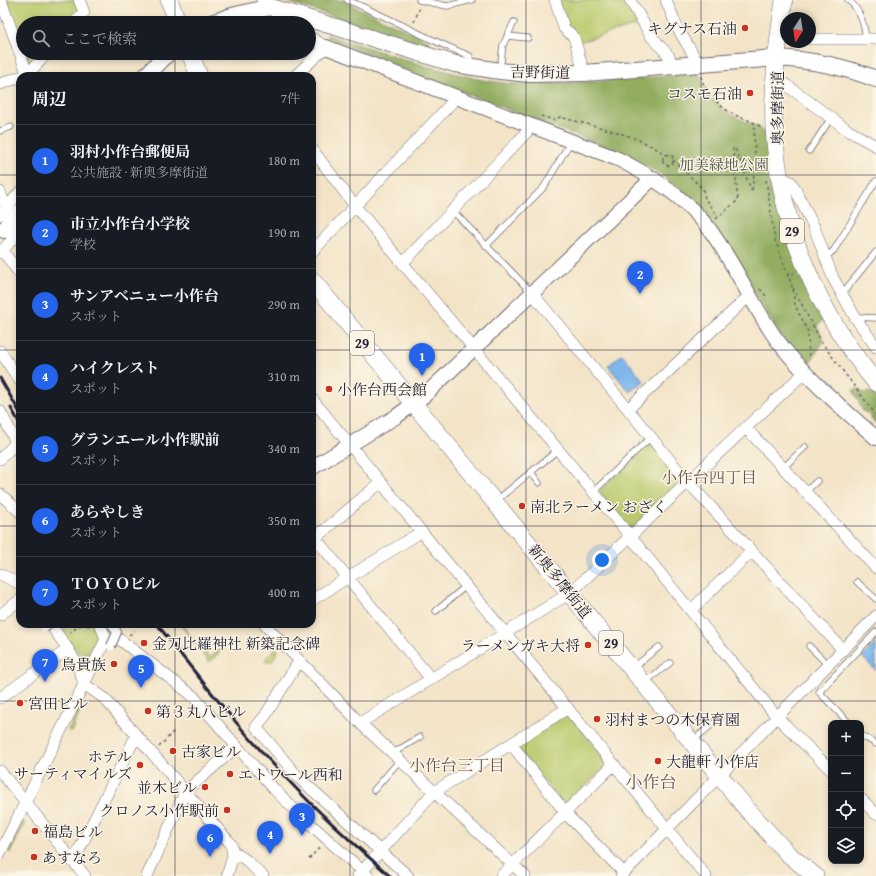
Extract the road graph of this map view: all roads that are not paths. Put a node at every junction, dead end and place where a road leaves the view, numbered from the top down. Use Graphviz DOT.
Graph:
graph roads {
  1 [pos="1,0"];
  2 [pos="79,0"];
  3 [pos="169,0"];
  4 [pos="347,0"];
  5 [pos="472,0"];
  6 [pos="554,0"];
  7 [pos="630,0"];
  8 [pos="666,0"];
  9 [pos="784,0"];
  10 [pos="848,0"];
  11 [pos="421,1"];
  12 [pos="267,4"];
  13 [pos="784,12"];
  14 [pos="80,16"];
  15 [pos="175,16"];
  16 [pos="232,16"];
  17 [pos="280,16"];
  18 [pos="304,16"];
  19 [pos="316,20"];
  20 [pos="514,22"];
  21 [pos="507,36"];
  22 [pos="528,38"];
  23 [pos="871,38"];
  24 [pos="816,39"];
  25 [pos="316,41"];
  26 [pos="326,47"];
  27 [pos="16,48"];
  28 [pos="780,48"];
  29 [pos="316,56"];
  30 [pos="777,58"];
  31 [pos="20,60"];
  32 [pos="40,60"];
  33 [pos="161,60"];
  34 [pos="193,60"];
  35 [pos="312,60"];
  36 [pos="469,66"];
  37 [pos="672,66"];
  38 [pos="698,68"];
  39 [pos="500,71"];
  40 [pos="24,72"];
  41 [pos="29,72"];
  42 [pos="150,72"];
  43 [pos="197,72"];
  44 [pos="299,72"];
  45 [pos="584,73"];
  46 [pos="16,79"];
  47 [pos="876,79"];
  48 [pos="775,80"];
  49 [pos="0,84"];
  50 [pos="457,96"];
  51 [pos="831,118"];
  52 [pos="533,120"];
  53 [pos="11,127"];
  54 [pos="0,131"];
  55 [pos="571,141"];
  56 [pos="876,146"];
  57 [pos="809,151"];
  58 [pos="316,154"];
  59 [pos="773,176"];
  60 [pos="653,178"];
  61 [pos="876,181"];
  62 [pos="0,192"];
  63 [pos="16,203"];
  64 [pos="356,206"];
  65 [pos="453,211"];
  66 [pos="10,219"];
  67 [pos="486,246"];
  68 [pos="316,248"];
  69 [pos="1,252"];
  70 [pos="875,256"];
  71 [pos="826,257"];
  72 [pos="403,263"];
  73 [pos="16,269"];
  74 [pos="316,285"];
  75 [pos="532,293"];
  76 [pos="842,294"];
  77 [pos="749,296"];
  78 [pos="855,317"];
  79 [pos="876,318"];
  80 [pos="876,347"];
  81 [pos="475,348"];
  82 [pos="0,351"];
  83 [pos="804,373"];
  84 [pos="16,375"];
  85 [pos="876,383"];
  86 [pos="316,405"];
  87 [pos="414,405"];
  88 [pos="628,409"];
  89 [pos="0,411"];
  90 [pos="746,428"];
  91 [pos="651,437"];
  92 [pos="876,438"];
  93 [pos="350,444"];
  94 [pos="805,447"];
  95 [pos="558,449"];
  96 [pos="0,459"];
  97 [pos="316,465"];
  98 [pos="783,468"];
  99 [pos="530,472"];
  100 [pos="817,481"];
  101 [pos="688,482"];
  102 [pos="380,483"];
  103 [pos="539,483"];
  104 [pos="593,492"];
  105 [pos="805,492"];
  106 [pos="0,494"];
  107 [pos="495,502"];
  108 [pos="16,508"];
  109 [pos="421,532"];
  110 [pos="316,534"];
  111 [pos="630,536"];
  112 [pos="316,539"];
  113 [pos="752,552"];
  114 [pos="876,568"];
  115 [pos="0,574"];
  116 [pos="347,578"];
  117 [pos="16,582"];
  118 [pos="856,582"];
  119 [pos="466,586"];
  120 [pos="570,593"];
  121 [pos="316,597"];
  122 [pos="876,599"];
  123 [pos="16,603"];
  124 [pos="690,610"];
  125 [pos="436,611"];
  126 [pos="0,615"];
  127 [pos="876,616"];
  128 [pos="52,628"];
  129 [pos="100,628"];
  130 [pos="114,628"];
  131 [pos="271,628"];
  132 [pos="876,632"];
  133 [pos="505,633"];
  134 [pos="109,642"];
  135 [pos="809,646"];
  136 [pos="659,647"];
  137 [pos="843,650"];
  138 [pos="71,653"];
  139 [pos="98,655"];
  140 [pos="299,661"];
  141 [pos="670,663"];
  142 [pos="828,665"];
  143 [pos="632,669"];
  144 [pos="431,679"];
  145 [pos="644,683"];
  146 [pos="84,684"];
  147 [pos="0,698"];
  148 [pos="568,708"];
  149 [pos="778,717"];
  150 [pos="720,718"];
  151 [pos="846,720"];
  152 [pos="360,723"];
  153 [pos="136,736"];
  154 [pos="420,737"];
  155 [pos="864,737"];
  156 [pos="692,742"];
  157 [pos="511,744"];
  158 [pos="876,744"];
  159 [pos="236,747"];
  160 [pos="396,756"];
  161 [pos="614,764"];
  162 [pos="828,766"];
  163 [pos="0,771"];
  164 [pos="719,774"];
  165 [pos="374,790"];
  166 [pos="185,792"];
  167 [pos="434,792"];
  168 [pos="25,803"];
  169 [pos="864,803"];
  170 [pos="566,811"];
  171 [pos="876,814"];
  172 [pos="668,828"];
  173 [pos="380,850"];
  174 [pos="234,852"];
  175 [pos="0,853"];
  176 [pos="73,862"];
  177 [pos="512,864"];
  178 [pos="363,874"];
  179 [pos="623,875"];
  180 [pos="84,876"];
  181 [pos="147,876"];
  182 [pos="227,876"];
  183 [pos="263,876"];
  184 [pos="408,876"];
  185 [pos="501,876"];
  186 [pos="525,876"];
  187 [pos="706,876"];
  188 [pos="815,876"];
  1 -- 27 [label="street"];
  2 -- 14 [label="street"];
  3 -- 15 [label="main road"];
  4 -- 36 [label="lane"];
  5 -- 11 [label="lane"];
  6 -- 45 [label="street"];
  7 -- 37 [label="street"];
  8 -- 38 [label="street"];
  9 -- 13 [label="main road, 奥多摩街道 / 29"];
  10 -- 23 [label="lane"];
  12 -- 16 [label="main road, 吉野街道"];
  12 -- 17 [label="street"];
  12 -- 18 [label="main road, 吉野街道"];
  19 -- 36 [label="main road, 吉野街道"];
  20 -- 21 [label="lane"];
  21 -- 22 [label="lane"];
  21 -- 39 [label="lane"];
  23 -- 24 [label="street"];
  25 -- 26 [label="street"];
  26 -- 29 [label="street"];
  26 -- 50 [label="street"];
  28 -- 30 [label="main road, 奥多摩街道 / 29"];
  30 -- 38 [label="main road, 吉野街道"];
  30 -- 47 [label="main road, 吉野街道"];
  30 -- 48 [label="main road, 奥多摩街道 / 29"];
  31 -- 40 [label="street"];
  32 -- 41 [label="street"];
  33 -- 42 [label="main road"];
  34 -- 43 [label="main road"];
  35 -- 44 [label="street"];
  36 -- 39 [label="main road, 吉野街道"];
  37 -- 38 [label="main road, 吉野街道"];
  37 -- 45 [label="main road, 吉野街道"];
  39 -- 45 [label="main road, 吉野街道"];
  46 -- 49 [label="street"];
  48 -- 51 [label="street"];
  48 -- 59 [label="main road, 奥多摩街道 / 29"];
  50 -- 52 [label="street"];
  50 -- 64 [label="street"];
  51 -- 56 [label="street"];
  51 -- 57 [label="lane"];
  52 -- 55 [label="street"];
  52 -- 65 [label="street"];
  53 -- 54 [label="lane"];
  55 -- 60 [label="street"];
  55 -- 67 [label="lane"];
  58 -- 64 [label="street"];
  59 -- 71 [label="street"];
  59 -- 85 [label="main road, 奥多摩街道 / 29"];
  60 -- 75 [label="street"];
  60 -- 77 [label="street"];
  61 -- 71 [label="lane"];
  62 -- 66 [label="street"];
  63 -- 66 [label="street"];
  64 -- 68 [label="street"];
  64 -- 72 [label="street"];
  65 -- 67 [label="lane"];
  65 -- 72 [label="street"];
  66 -- 69 [label="street"];
  67 -- 75 [label="lane"];
  69 -- 73 [label="street"];
  70 -- 76 [label="lane"];
  71 -- 76 [label="street"];
  72 -- 81 [label="street"];
  74 -- 87 [label="main road, 新奥多摩街道 / 29"];
  75 -- 81 [label="street"];
  75 -- 88 [label="street"];
  76 -- 78 [label="street"];
  77 -- 83 [label="street"];
  77 -- 88 [label="street"];
  78 -- 79 [label="lane"];
  78 -- 80 [label="street"];
  81 -- 87 [label="street"];
  81 -- 95 [label="street"];
  82 -- 84 [label="street"];
  83 -- 90 [label="street"];
  83 -- 92 [label="street"];
  86 -- 93 [label="street"];
  87 -- 93 [label="street"];
  87 -- 107 [label="main road, 新奥多摩街道 / 29"];
  88 -- 91 [label="street"];
  89 -- 96 [label="street"];
  90 -- 98 [label="street"];
  90 -- 101 [label="street"];
  91 -- 101 [label="street"];
  91 -- 104 [label="lane"];
  93 -- 97 [label="street"];
  93 -- 102 [label="street"];
  94 -- 98 [label="lane"];
  95 -- 99 [label="lane"];
  95 -- 104 [label="street"];
  98 -- 105 [label="street"];
  99 -- 103 [label="lane"];
  99 -- 107 [label="lane"];
  100 -- 105 [label="lane"];
  101 -- 111 [label="street"];
  101 -- 113 [label="street"];
  102 -- 109 [label="street"];
  102 -- 110 [label="street"];
  104 -- 111 [label="street"];
  105 -- 114 [label="street"];
  106 -- 108 [label="street"];
  107 -- 120 [label="main road, 新奥多摩街道 / 29"];
  109 -- 116 [label="street"];
  109 -- 119 [label="street"];
  111 -- 120 [label="street"];
  111 -- 124 [label="street"];
  112 -- 116 [label="street"];
  113 -- 124 [label="street"];
  113 -- 137 [label="street"];
  115 -- 117 [label="street"];
  116 -- 121 [label="street"];
  116 -- 144 [label="street"];
  118 -- 122 [label="lane"];
  119 -- 125 [label="lane"];
  119 -- 133 [label="street"];
  120 -- 133 [label="street"];
  120 -- 143 [label="main road, 新奥多摩街道 / 29"];
  123 -- 126 [label="street"];
  124 -- 149 [label="street"];
  127 -- 137 [label="street"];
  128 -- 138 [label="street"];
  129 -- 134 [label="street"];
  130 -- 134 [label="street, bridge"];
  131 -- 140 [label="street"];
  132 -- 151 [label="lane"];
  133 -- 144 [label="street"];
  133 -- 148 [label="street"];
  134 -- 139 [label="street"];
  134 -- 159 [label="street"];
  135 -- 142 [label="lane"];
  136 -- 143 [label="lane"];
  137 -- 142 [label="street"];
  138 -- 139 [label="street"];
  138 -- 146 [label="street"];
  138 -- 147 [label="street"];
  139 -- 146 [label="street"];
  140 -- 152 [label="street"];
  140 -- 173 [label="street"];
  141 -- 145 [label="lane"];
  142 -- 149 [label="street"];
  143 -- 145 [label="main road, 新奥多摩街道 / 29"];
  144 -- 152 [label="street"];
  145 -- 156 [label="main road, 新奥多摩街道 / 29"];
  146 -- 153 [label="street"];
  146 -- 168 [label="street"];
  148 -- 157 [label="street"];
  148 -- 161 [label="street"];
  149 -- 162 [label="street"];
  149 -- 164 [label="street"];
  150 -- 156 [label="lane"];
  152 -- 160 [label="street"];
  153 -- 166 [label="street"];
  153 -- 176 [label="street"];
  154 -- 160 [label="lane"];
  155 -- 158 [label="lane"];
  156 -- 164 [label="main road, 新奥多摩街道 / 29"];
  157 -- 167 [label="street"];
  157 -- 170 [label="street"];
  159 -- 166 [label="street"];
  159 -- 178 [label="street"];
  160 -- 165 [label="lane"];
  160 -- 167 [label="street"];
  161 -- 170 [label="street"];
  161 -- 172 [label="street"];
  163 -- 168 [label="street"];
  164 -- 172 [label="street"];
  164 -- 188 [label="main road, 新奥多摩街道 / 29"];
  166 -- 174 [label="street"];
  166 -- 181 [label="street"];
  167 -- 173 [label="street"];
  167 -- 177 [label="street"];
  168 -- 175 [label="street"];
  168 -- 176 [label="street"];
  169 -- 171 [label="street"];
  170 -- 177 [label="street"];
  170 -- 179 [label="street"];
  172 -- 179 [label="street"];
  172 -- 187 [label="street"];
  173 -- 178 [label="street"];
  173 -- 184 [label="street"];
  174 -- 182 [label="street"];
  174 -- 183 [label="street"];
  176 -- 180 [label="street"];
  177 -- 185 [label="street"];
  177 -- 186 [label="street"];
}
